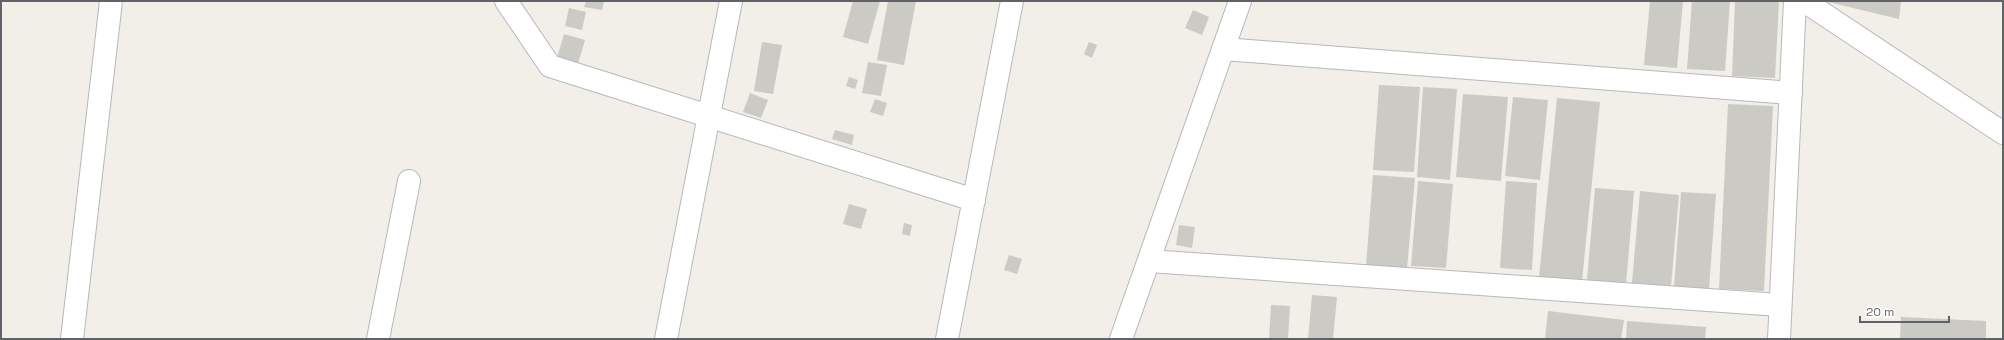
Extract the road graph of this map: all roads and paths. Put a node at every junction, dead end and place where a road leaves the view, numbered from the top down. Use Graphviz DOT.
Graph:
graph roads {
  1 [pos="111,1"];
  2 [pos="506,1"];
  3 [pos="731,1"];
  4 [pos="1012,1"];
  5 [pos="1240,1"];
  6 [pos="1795,1"];
  7 [pos="1804,1"];
  8 [pos="1223,49"];
  9 [pos="1791,92"];
  10 [pos="709,116"];
  11 [pos="2003,133"];
  12 [pos="409,181"];
  13 [pos="974,200"];
  14 [pos="1149,261"];
  15 [pos="1780,305"];
  16 [pos="72,339"];
  17 [pos="378,339"];
  18 [pos="666,339"];
  19 [pos="947,339"];
  20 [pos="1121,339"];
  21 [pos="1779,339"];
  1 -- 16 [label="street"];
  2 -- 10 [label="street"];
  3 -- 10 [label="street"];
  4 -- 13 [label="street"];
  5 -- 8 [label="street"];
  6 -- 9 [label="street"];
  7 -- 11 [label="street"];
  8 -- 9 [label="street"];
  8 -- 14 [label="street"];
  9 -- 15 [label="street"];
  10 -- 13 [label="street"];
  10 -- 18 [label="street"];
  12 -- 17 [label="street"];
  13 -- 19 [label="street"];
  14 -- 15 [label="street"];
  14 -- 20 [label="street"];
  15 -- 21 [label="street"];
}
